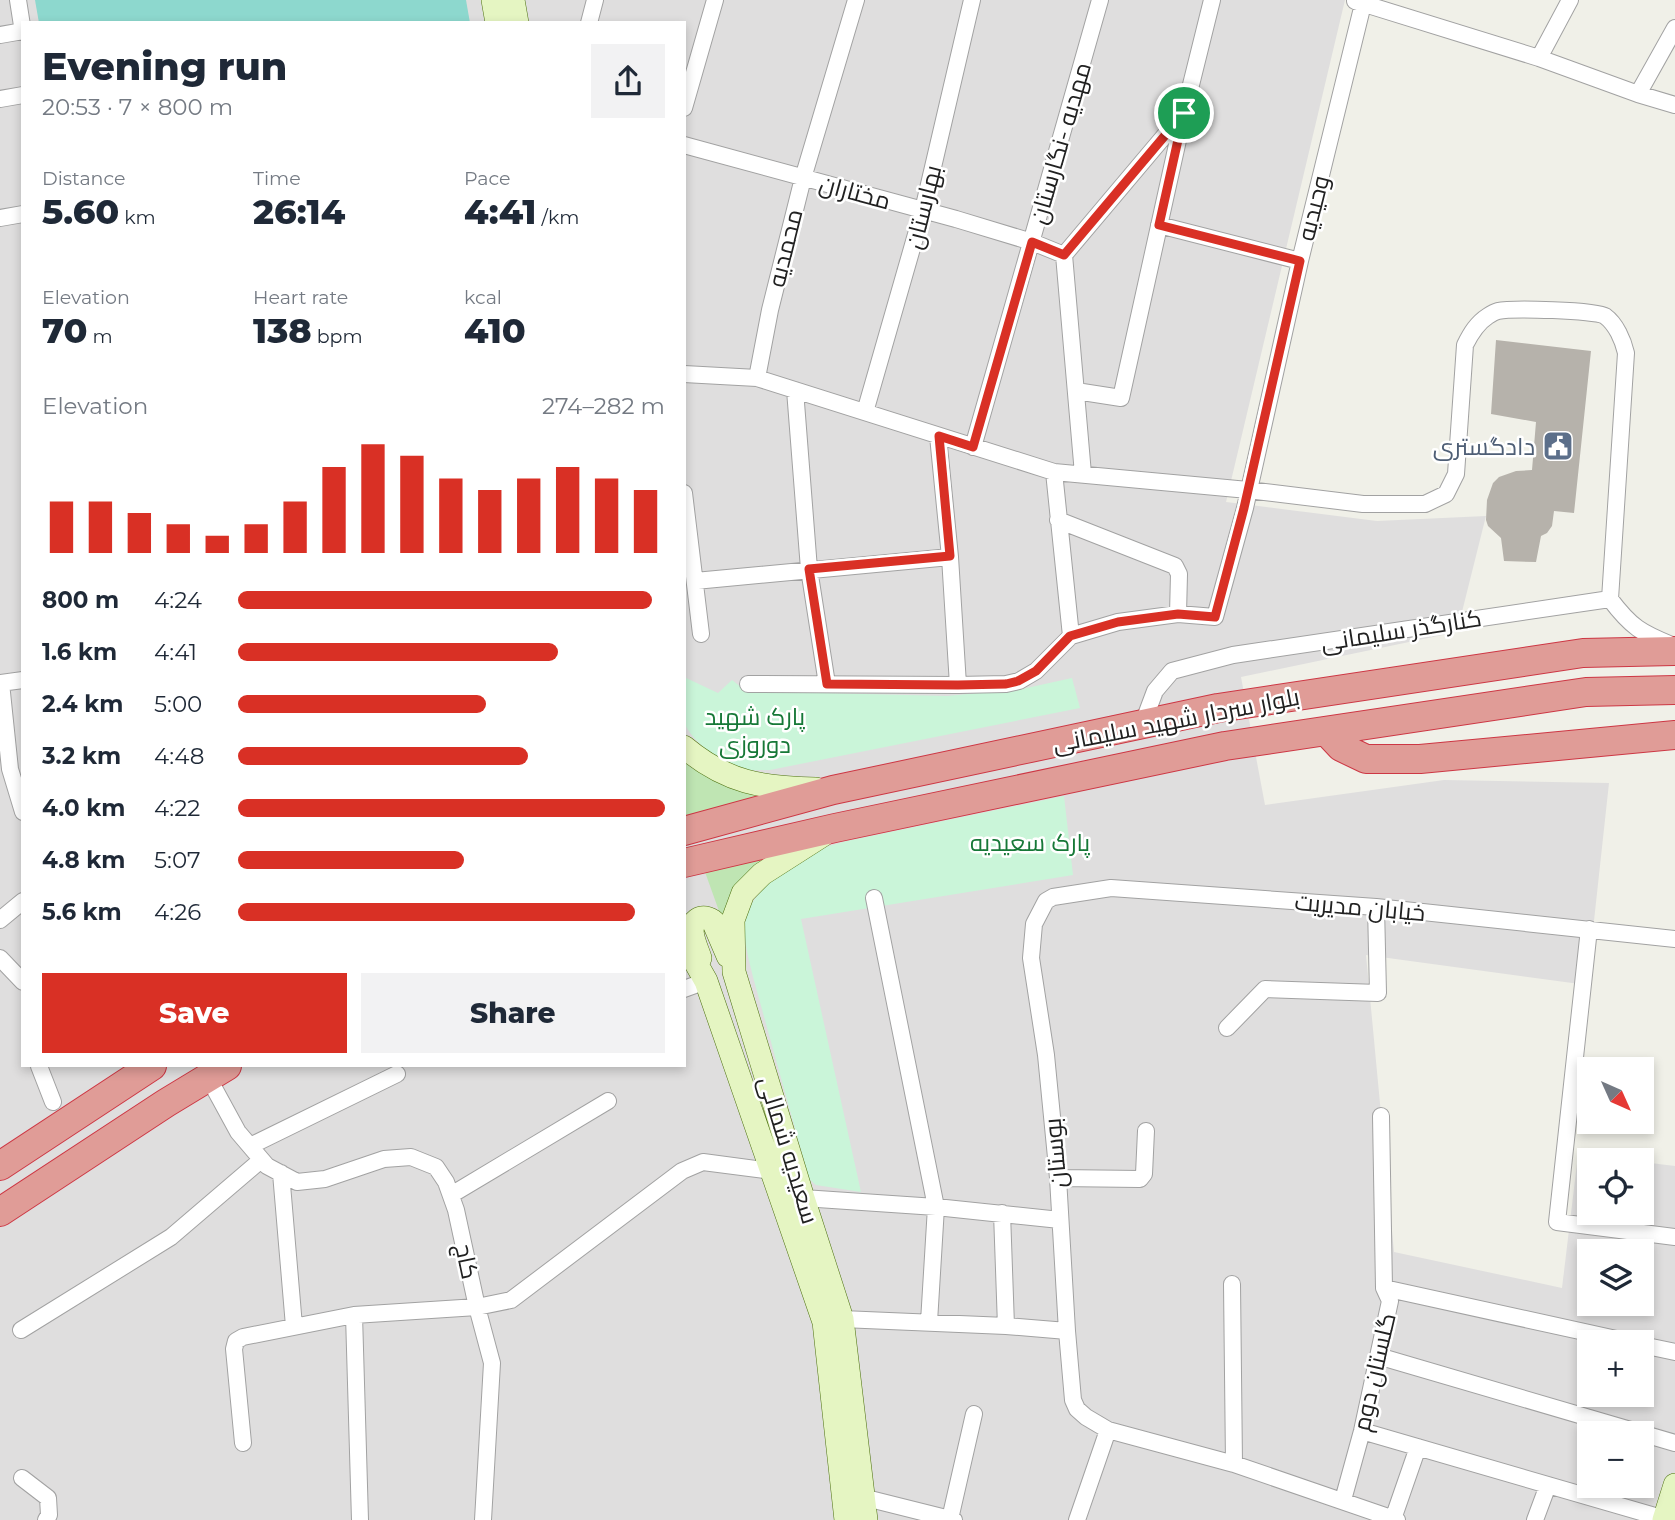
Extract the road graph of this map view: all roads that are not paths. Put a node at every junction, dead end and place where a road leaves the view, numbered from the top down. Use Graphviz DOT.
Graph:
graph roads {
  1 [pos="18,0"];
  2 [pos="493,0"];
  3 [pos="513,0"];
  4 [pos="595,0"];
  5 [pos="715,0"];
  6 [pos="856,0"];
  7 [pos="972,0"];
  8 [pos="1100,0"];
  9 [pos="1212,0"];
  10 [pos="1570,0"];
  11 [pos="1358,2"];
  12 [pos="21,21"];
  13 [pos="497,21"];
  14 [pos="517,21"];
  15 [pos="590,21"];
  16 [pos="1675,28"];
  17 [pos="21,31"];
  18 [pos="0,35"];
  19 [pos="1539,58"];
  20 [pos="1638,94"];
  21 [pos="21,95"];
  22 [pos="0,99"];
  23 [pos="686,100"];
  24 [pos="1675,105"];
  25 [pos="1184,113"];
  26 [pos="686,146"];
  27 [pos="803,177"];
  28 [pos="923,210"];
  29 [pos="21,214"];
  30 [pos="0,218"];
  31 [pos="1159,225"];
  32 [pos="1032,242"];
  33 [pos="1064,255"];
  34 [pos="1300,261"];
  35 [pos="686,374"];
  36 [pos="757,378"];
  37 [pos="795,390"];
  38 [pos="1076,391"];
  39 [pos="864,412"];
  40 [pos="939,436"];
  41 [pos="973,447"];
  42 [pos="1054,472"];
  43 [pos="1083,474"];
  44 [pos="1248,490"];
  45 [pos="686,509"];
  46 [pos="1058,520"];
  47 [pos="950,556"];
  48 [pos="809,569"];
  49 [pos="695,581"];
  50 [pos="1610,599"];
  51 [pos="1178,614"];
  52 [pos="701,634"];
  53 [pos="1070,636"];
  54 [pos="1675,648"];
  55 [pos="1522,663"];
  56 [pos="1443,674"];
  57 [pos="21,680"];
  58 [pos="1,683"];
  59 [pos="748,684"];
  60 [pos="827,684"];
  61 [pos="958,685"];
  62 [pos="1675,690"];
  63 [pos="1541,699"];
  64 [pos="1451,713"];
  65 [pos="1143,723"];
  66 [pos="1326,731"];
  67 [pos="1675,735"];
  68 [pos="686,749"];
  69 [pos="5,770"];
  70 [pos="834,789"];
  71 [pos="21,807"];
  72 [pos="835,828"];
  73 [pos="686,830"];
  74 [pos="686,863"];
  75 [pos="874,898"];
  76 [pos="1046,901"];
  77 [pos="21,903"];
  78 [pos="1376,907"];
  79 [pos="0,920"];
  80 [pos="1589,929"];
  81 [pos="1675,939"];
  82 [pos="686,946"];
  83 [pos="0,958"];
  84 [pos="734,972"];
  85 [pos="21,980"];
  86 [pos="706,981"];
  87 [pos="686,988"];
  88 [pos="1227,1028"];
  89 [pos="39,1067"];
  90 [pos="150,1067"];
  91 [pos="218,1072"];
  92 [pos="397,1074"];
  93 [pos="608,1101"];
  94 [pos="53,1102"];
  95 [pos="1381,1116"];
  96 [pos="1146,1131"];
  97 [pos="250,1146"];
  98 [pos="261,1160"];
  99 [pos="0,1166"];
  100 [pos="772,1171"];
  101 [pos="281,1173"];
  102 [pos="1058,1178"];
  103 [pos="451,1195"];
  104 [pos="803,1198"];
  105 [pos="936,1207"];
  106 [pos="0,1212"];
  107 [pos="1002,1213"];
  108 [pos="1060,1220"];
  109 [pos="1675,1237"];
  110 [pos="1232,1284"];
  111 [pos="1384,1287"];
  112 [pos="477,1307"];
  113 [pos="354,1315"];
  114 [pos="842,1319"];
  115 [pos="929,1322"];
  116 [pos="294,1326"];
  117 [pos="1006,1326"];
  118 [pos="21,1330"];
  119 [pos="1577,1330"];
  120 [pos="1067,1331"];
  121 [pos="1654,1348"];
  122 [pos="1675,1352"];
  123 [pos="1378,1356"];
  124 [pos="975,1414"];
  125 [pos="1108,1430"];
  126 [pos="1362,1431"];
  127 [pos="243,1443"];
  128 [pos="1675,1443"];
  129 [pos="1418,1447"];
  130 [pos="1234,1464"];
  131 [pos="22,1478"];
  132 [pos="1548,1485"];
  133 [pos="1675,1485"];
  134 [pos="1343,1500"];
  135 [pos="851,1505"];
  136 [pos="1395,1519"];
  137 [pos="46,1520"];
  138 [pos="360,1520"];
  139 [pos="483,1520"];
  140 [pos="866,1520"];
  141 [pos="952,1520"];
  142 [pos="1077,1520"];
  143 [pos="1535,1520"];
  144 [pos="1665,1520"];
  1 -- 12 [label="street"];
  2 -- 13 [label="main road"];
  3 -- 14 [label="main road"];
  4 -- 15 [label="street"];
  5 -- 23 [label="street"];
  6 -- 27 [label="street, محمدیه"];
  7 -- 28 [label="street, بهارستان"];
  8 -- 32 [label="street, مهدیه -نگارستان"];
  9 -- 25 [label="street"];
  10 -- 19 [label="street"];
  11 -- 19 [label="street"];
  11 -- 34 [label="street, وحیدیه"];
  16 -- 20 [label="street"];
  17 -- 18 [label="street"];
  19 -- 20 [label="street"];
  20 -- 24 [label="street"];
  21 -- 22 [label="street"];
  25 -- 31 [label="street"];
  25 -- 33 [label="street"];
  26 -- 27 [label="street, مختاران"];
  27 -- 28 [label="street, مختاران"];
  27 -- 36 [label="street, محمدیه"];
  28 -- 32 [label="street, مختاران"];
  28 -- 39 [label="street, بهارستان"];
  29 -- 30 [label="street"];
  31 -- 34 [label="street"];
  31 -- 38 [label="street"];
  32 -- 33 [label="street, مختاران"];
  32 -- 41 [label="street, مهدیه -نگارستان"];
  33 -- 38 [label="street"];
  34 -- 44 [label="street, وحیدیه"];
  35 -- 36 [label="street"];
  36 -- 37 [label="street"];
  37 -- 39 [label="street"];
  37 -- 48 [label="street"];
  38 -- 43 [label="street"];
  39 -- 40 [label="street"];
  40 -- 41 [label="street"];
  40 -- 47 [label="street"];
  41 -- 42 [label="street"];
  42 -- 43 [label="street"];
  42 -- 46 [label="street"];
  43 -- 44 [label="street"];
  44 -- 50 [label="street"];
  44 -- 51 [label="street, وحیدیه"];
  45 -- 49 [label="street"];
  46 -- 51 [label="street"];
  46 -- 53 [label="street"];
  47 -- 48 [label="street"];
  47 -- 61 [label="street"];
  48 -- 49 [label="street"];
  48 -- 60 [label="street"];
  49 -- 52 [label="street"];
  50 -- 54 [label="street"];
  50 -- 65 [label="street, کنارگذر سلیمانی"];
  51 -- 53 [label="street"];
  53 -- 61 [label="street"];
  54 -- 55 [label="highway, بلوار سردار شهید سلیمانی"];
  55 -- 56 [label="highway, بلوار سردار شهید سلیمانی"];
  55 -- 63 [label="highway"];
  56 -- 64 [label="highway"];
  56 -- 65 [label="highway, بلوار سردار شهید سلیمانی"];
  57 -- 58 [label="street"];
  58 -- 69 [label="street"];
  59 -- 60 [label="street"];
  60 -- 61 [label="street"];
  62 -- 63 [label="highway, بلوار سردار شهید سلیمانی"];
  63 -- 64 [label="highway, بلوار سردار شهید سلیمانی"];
  64 -- 66 [label="highway, بلوار سردار شهید سلیمانی"];
  65 -- 70 [label="highway, بلوار سردار شهید سلیمانی"];
  66 -- 67 [label="highway"];
  66 -- 72 [label="highway, بلوار سردار شهید سلیمانی"];
  68 -- 70 [label="main road"];
  69 -- 71 [label="street"];
  70 -- 73 [label="highway, بلوار سردار شهید سلیمانی"];
  72 -- 74 [label="highway, بلوار سردار شهید سلیمانی"];
  72 -- 84 [label="main road, سعیدیه شمالی"];
  75 -- 105 [label="street"];
  76 -- 78 [label="street, خیابان مدیریت"];
  76 -- 102 [label="street, بوستان"];
  77 -- 79 [label="street"];
  78 -- 80 [label="street, خیابان مدیریت"];
  78 -- 88 [label="street"];
  80 -- 81 [label="street, خیابان مدیریت"];
  80 -- 109 [label="street"];
  82 -- 86 [label="main road, سعیدیه شمالی"];
  83 -- 85 [label="street"];
  84 -- 86 [label="main road"];
  84 -- 104 [label="main road, سعیدیه شمالی"];
  86 -- 87 [label="street"];
  86 -- 100 [label="main road, سعیدیه شمالی"];
  89 -- 94 [label="street"];
  90 -- 99 [label="highway"];
  91 -- 97 [label="street"];
  91 -- 106 [label="highway"];
  92 -- 97 [label="street"];
  93 -- 103 [label="street"];
  95 -- 111 [label="street, گلستان دوم"];
  96 -- 102 [label="street"];
  97 -- 98 [label="street"];
  98 -- 101 [label="street"];
  98 -- 118 [label="street"];
  100 -- 112 [label="street"];
  100 -- 135 [label="main road, سعیدیه شمالی"];
  101 -- 103 [label="street, کاج"];
  101 -- 116 [label="street"];
  102 -- 108 [label="street, بوستان"];
  103 -- 112 [label="street, کاج"];
  104 -- 105 [label="street"];
  104 -- 114 [label="main road, سعیدیه شمالی"];
  105 -- 107 [label="street"];
  105 -- 115 [label="street"];
  107 -- 108 [label="street"];
  107 -- 117 [label="street"];
  108 -- 120 [label="street, بوستان"];
  110 -- 130 [label="street"];
  111 -- 119 [label="street"];
  111 -- 123 [label="street, گلستان دوم"];
  112 -- 113 [label="street"];
  112 -- 139 [label="street, کاج"];
  113 -- 116 [label="street"];
  113 -- 138 [label="street"];
  114 -- 115 [label="street"];
  114 -- 135 [label="main road, سعیدیه شمالی"];
  115 -- 117 [label="street"];
  116 -- 127 [label="street"];
  117 -- 120 [label="street"];
  120 -- 125 [label="street, بوستان"];
  121 -- 122 [label="street"];
  123 -- 126 [label="street, گلستان دوم"];
  123 -- 128 [label="street"];
  124 -- 141 [label="street"];
  125 -- 130 [label="street"];
  125 -- 142 [label="street"];
  126 -- 129 [label="street"];
  126 -- 134 [label="street, گلستان دوم"];
  129 -- 132 [label="street"];
  129 -- 136 [label="street"];
  130 -- 134 [label="street"];
  131 -- 137 [label="street"];
  132 -- 143 [label="street"];
  132 -- 144 [label="street"];
  133 -- 144 [label="main road"];
  134 -- 136 [label="street"];
  135 -- 140 [label="main road, سعیدیه شمالی"];
  135 -- 141 [label="street"];
}
